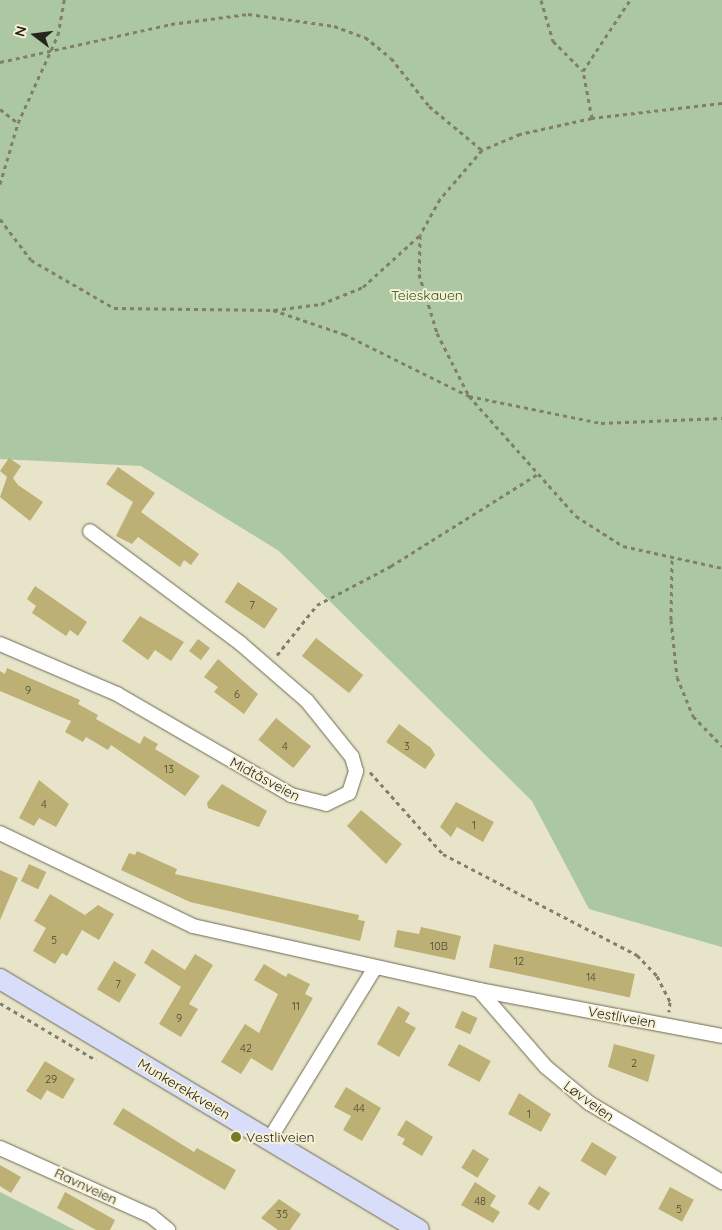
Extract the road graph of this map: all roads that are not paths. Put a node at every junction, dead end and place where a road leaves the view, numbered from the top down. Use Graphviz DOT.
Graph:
graph roads {
  1 [pos="90,531"];
  2 [pos="0,644"];
  3 [pos="0,833"];
  4 [pos="375,968"];
  5 [pos="0,979"];
  6 [pos="479,990"];
  7 [pos="722,1036"];
  8 [pos="269,1140"];
  9 [pos="0,1148"];
  10 [pos="722,1182"];
  11 [pos="168,1230"];
  12 [pos="419,1230"];
  1 -- 2 [label="street, Midtåsveien"];
  3 -- 4 [label="street, Vestliveien"];
  4 -- 6 [label="street, Vestliveien"];
  4 -- 8 [label="street"];
  5 -- 8 [label="main road, Munkerekkveien"];
  6 -- 7 [label="street, Vestliveien"];
  6 -- 10 [label="street, Løvveien"];
  8 -- 12 [label="main road, Munkerekkveien"];
  9 -- 11 [label="street, Ravnveien"];
}
